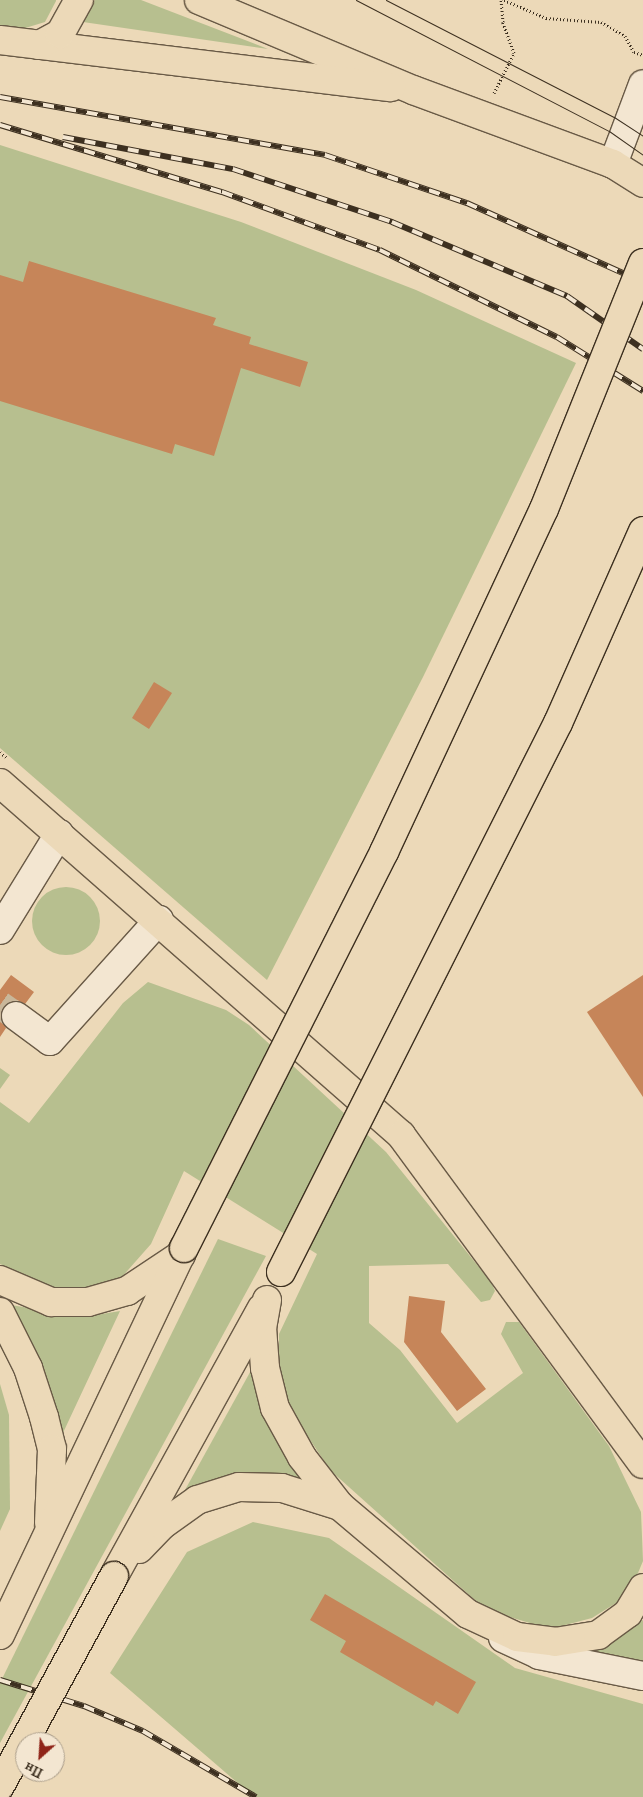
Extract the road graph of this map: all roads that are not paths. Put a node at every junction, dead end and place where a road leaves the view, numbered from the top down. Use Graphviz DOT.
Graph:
graph roads {
  1 [pos="79,0"];
  2 [pos="199,0"];
  3 [pos="0,40"];
  4 [pos="39,45"];
  5 [pos="643,84"];
  6 [pos="413,90"];
  7 [pos="613,164"];
  8 [pos="643,183"];
  9 [pos="643,263"];
  10 [pos="643,531"];
  11 [pos="0,783"];
  12 [pos="59,834"];
  13 [pos="159,920"];
  14 [pos="0,930"];
  15 [pos="16,1016"];
  16 [pos="183,1251"];
  17 [pos="0,1280"];
  18 [pos="266,1300"];
  19 [pos="0,1312"];
  20 [pos="643,1464"];
  21 [pos="340,1506"];
  22 [pos="47,1543"];
  23 [pos="114,1576"];
  24 [pos="643,1588"];
  25 [pos="468,1614"];
  26 [pos="0,1635"];
  27 [pos="643,1676"];
  28 [pos="0,1786"];
  1 -- 4 [label="main road"];
  2 -- 6 [label="main road"];
  3 -- 4 [label="main road"];
  4 -- 6 [label="main road"];
  5 -- 7 [label="street"];
  6 -- 7 [label="main road"];
  7 -- 8 [label="main road"];
  9 -- 16 [label="main road, bridge"];
  10 -- 18 [label="main road, bridge"];
  11 -- 12 [label="main road"];
  12 -- 13 [label="main road"];
  12 -- 14 [label="street"];
  13 -- 15 [label="street"];
  13 -- 20 [label="main road"];
  16 -- 17 [label="main road"];
  16 -- 22 [label="main road"];
  18 -- 21 [label="main road"];
  18 -- 23 [label="main road"];
  19 -- 22 [label="main road"];
  21 -- 23 [label="main road"];
  21 -- 25 [label="main road"];
  22 -- 26 [label="main road"];
  23 -- 28 [label="main road, bridge"];
  24 -- 25 [label="main road"];
  25 -- 27 [label="street"];
}
